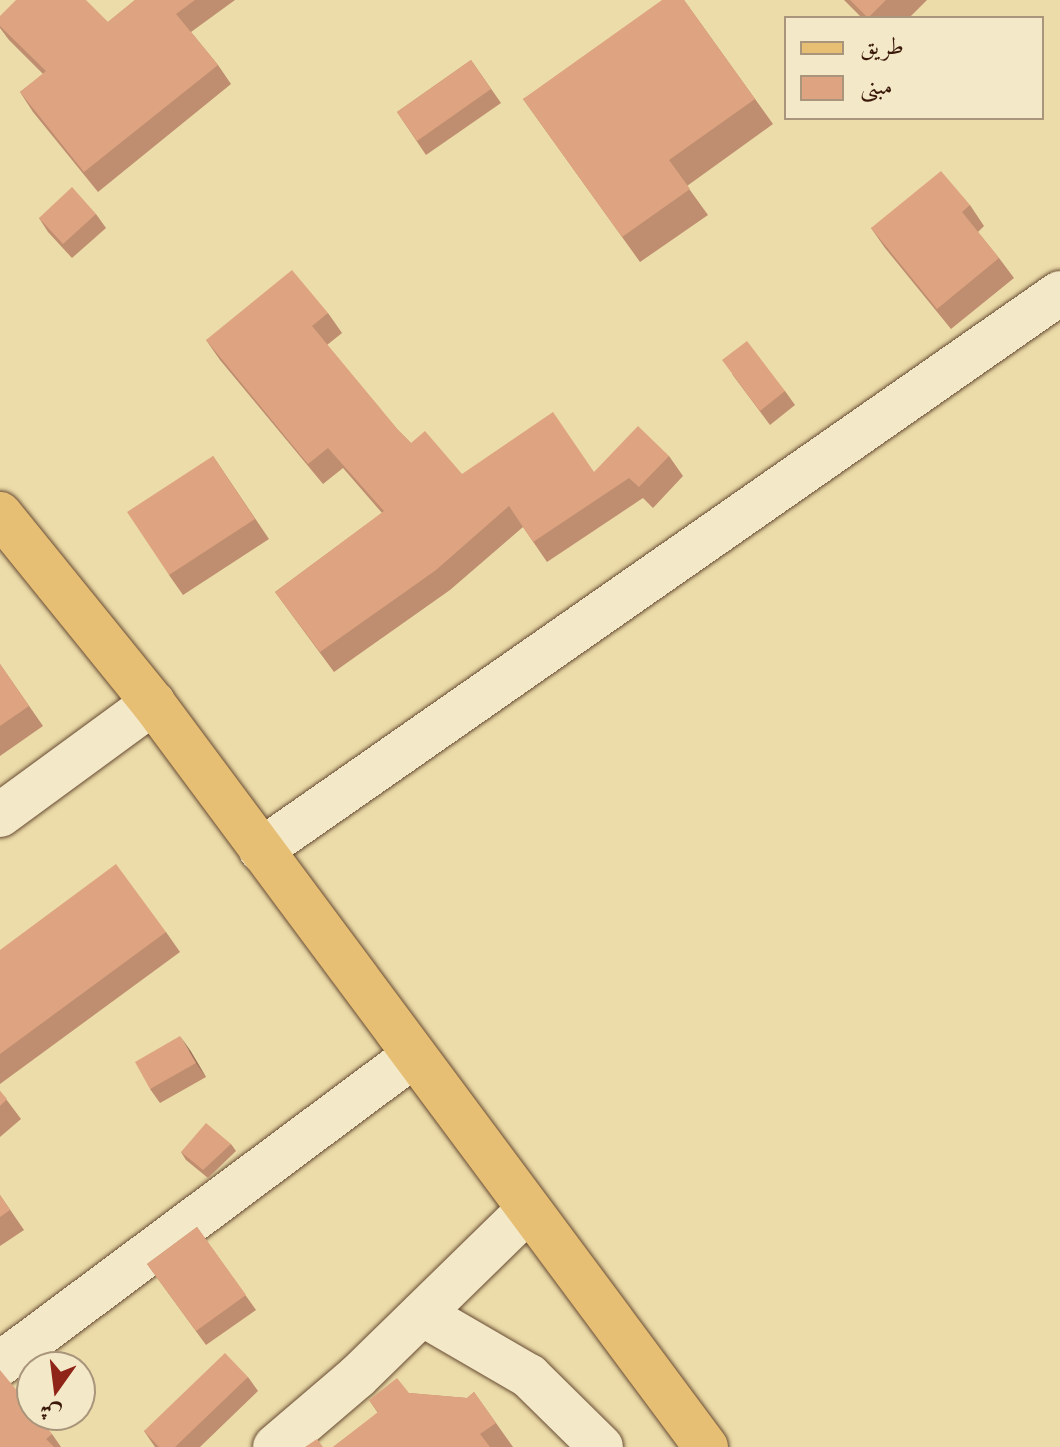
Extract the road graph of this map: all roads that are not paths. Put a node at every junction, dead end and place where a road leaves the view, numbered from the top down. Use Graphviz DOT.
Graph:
graph roads {
  1 [pos="1060,293"];
  2 [pos="0,514"];
  3 [pos="153,703"];
  4 [pos="0,815"];
  5 [pos="261,850"];
  6 [pos="413,1056"];
  7 [pos="528,1210"];
  8 [pos="422,1314"];
  9 [pos="0,1364"];
  10 [pos="275,1447"];
  11 [pos="601,1447"];
  12 [pos="706,1447"];
  1 -- 5 [label="street"];
  2 -- 3 [label="main road"];
  3 -- 4 [label="street"];
  3 -- 5 [label="main road"];
  5 -- 6 [label="main road"];
  6 -- 7 [label="main road"];
  6 -- 9 [label="street"];
  7 -- 8 [label="street"];
  7 -- 12 [label="main road"];
  8 -- 10 [label="street"];
  8 -- 11 [label="street"];
}
